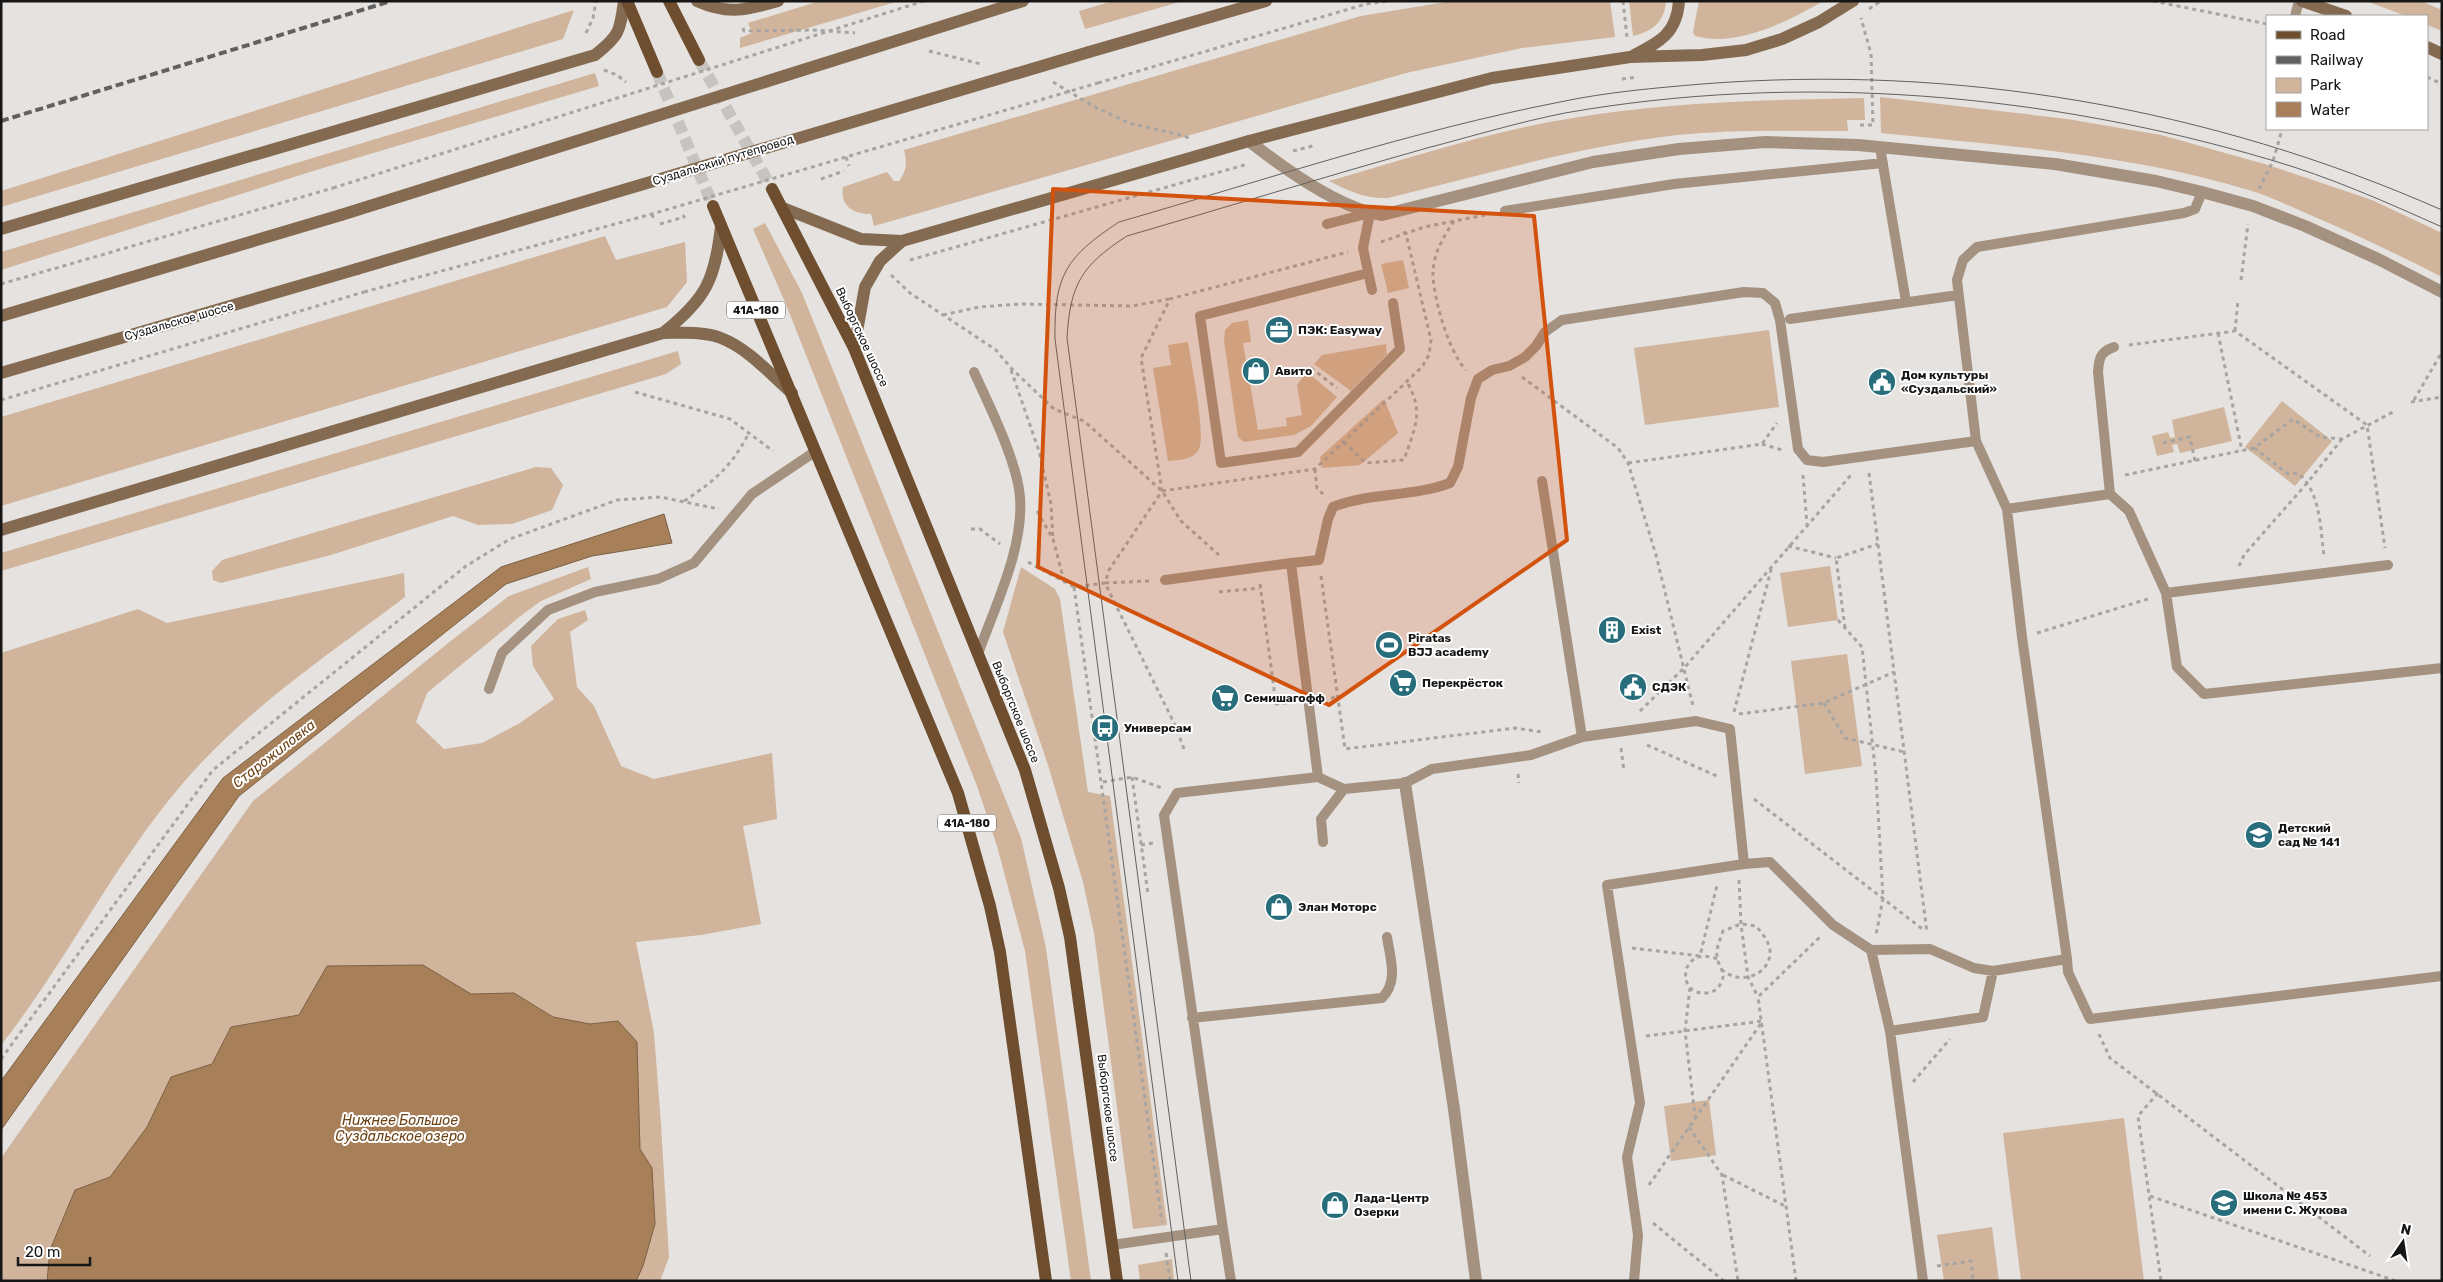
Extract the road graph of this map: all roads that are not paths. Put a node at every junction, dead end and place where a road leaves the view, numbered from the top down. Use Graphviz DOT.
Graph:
graph roads {
  1 [pos="626,1"];
  2 [pos="669,1"];
  3 [pos="697,1"];
  4 [pos="778,1"];
  5 [pos="1022,1"];
  6 [pos="1266,1"];
  7 [pos="1679,1"];
  8 [pos="1853,1"];
  9 [pos="2300,1"];
  10 [pos="2295,15"];
  11 [pos="2343,15"];
  12 [pos="2428,47"];
  13 [pos="2442,54"];
  14 [pos="1630,57"];
  15 [pos="699,60"];
  16 [pos="657,72"];
  17 [pos="1249,141"];
  18 [pos="1880,147"];
  19 [pos="1883,163"];
  20 [pos="772,188"];
  21 [pos="2202,192"];
  22 [pos="713,206"];
  23 [pos="783,208"];
  24 [pos="1505,211"];
  25 [pos="1376,214"];
  26 [pos="1327,224"];
  27 [pos="721,226"];
  28 [pos="1,229"];
  29 [pos="902,241"];
  30 [pos="357,269"];
  31 [pos="1368,272"];
  32 [pos="1372,290"];
  33 [pos="2442,292"];
  34 [pos="1958,296"];
  35 [pos="1906,302"];
  36 [pos="1393,303"];
  37 [pos="1,316"];
  38 [pos="1790,319"];
  39 [pos="663,333"];
  40 [pos="2114,347"];
  41 [pos="854,348"];
  42 [pos="974,372"];
  43 [pos="1,373"];
  44 [pos="792,393"];
  45 [pos="1976,441"];
  46 [pos="816,451"];
  47 [pos="1542,481"];
  48 [pos="2110,494"];
  49 [pos="2007,509"];
  50 [pos="1,530"];
  51 [pos="1291,563"];
  52 [pos="2388,565"];
  53 [pos="1165,580"];
  54 [pos="2166,593"];
  55 [pos="978,654"];
  56 [pos="2442,668"];
  57 [pos="489,689"];
  58 [pos="1582,737"];
  59 [pos="1318,776"];
  60 [pos="1405,783"];
  61 [pos="1344,789"];
  62 [pos="1323,842"];
  63 [pos="1744,864"];
  64 [pos="1388,937"];
  65 [pos="1871,950"];
  66 [pos="2067,959"];
  67 [pos="1993,971"];
  68 [pos="2442,976"];
  69 [pos="1192,1018"];
  70 [pos="1890,1031"];
  71 [pos="1223,1229"];
  72 [pos="1112,1245"];
  73 [pos="1046,1281"];
  74 [pos="1117,1281"];
  75 [pos="1230,1281"];
  76 [pos="1476,1281"];
  77 [pos="1634,1281"];
  78 [pos="1923,1281"];
  1 -- 16 [label="main road"];
  1 -- 28 [label="main road"];
  2 -- 15 [label="main road"];
  3 -- 4 [label="main road"];
  5 -- 37 [label="main road, bridge"];
  6 -- 30 [label="main road, Суздальский путепровод, bridge"];
  7 -- 14 [label="main road"];
  8 -- 14 [label="main road"];
  9 -- 10 [label="lane"];
  9 -- 11 [label="main road"];
  12 -- 13 [label="main road"];
  14 -- 17 [label="main road"];
  17 -- 25 [label="street"];
  17 -- 29 [label="main road"];
  18 -- 19 [label="lane"];
  18 -- 21 [label="street"];
  18 -- 25 [label="street"];
  19 -- 24 [label="lane"];
  19 -- 35 [label="lane"];
  20 -- 23 [label="main road, Выборгское шоссе"];
  21 -- 33 [label="street"];
  21 -- 34 [label="lane"];
  22 -- 27 [label="main road, 41А-180"];
  23 -- 29 [label="main road"];
  23 -- 41 [label="main road, Выборгское шоссе"];
  25 -- 26 [label="lane"];
  25 -- 31 [label="lane"];
  27 -- 39 [label="main road"];
  27 -- 44 [label="main road, 41А-180"];
  29 -- 41 [label="main road"];
  30 -- 43 [label="main road, Суздальское шоссе"];
  31 -- 32 [label="lane"];
  31 -- 36 [label="lane"];
  34 -- 35 [label="lane"];
  34 -- 45 [label="lane"];
  35 -- 38 [label="lane"];
  39 -- 44 [label="main road"];
  39 -- 50 [label="main road"];
  40 -- 48 [label="lane"];
  41 -- 55 [label="main road, Выборгское шоссе"];
  42 -- 55 [label="lane"];
  44 -- 46 [label="main road, 41А-180"];
  45 -- 49 [label="lane"];
  45 -- 51 [label="lane"];
  46 -- 57 [label="lane"];
  46 -- 73 [label="main road, 41А-180"];
  47 -- 58 [label="lane"];
  48 -- 49 [label="lane"];
  48 -- 54 [label="lane"];
  49 -- 66 [label="lane"];
  51 -- 53 [label="lane"];
  51 -- 59 [label="lane"];
  52 -- 54 [label="lane"];
  54 -- 56 [label="lane"];
  55 -- 72 [label="main road, Выборгское шоссе"];
  58 -- 60 [label="lane"];
  58 -- 63 [label="lane"];
  59 -- 61 [label="lane"];
  59 -- 69 [label="lane"];
  60 -- 61 [label="lane"];
  60 -- 76 [label="street"];
  61 -- 62 [label="lane"];
  63 -- 65 [label="lane"];
  63 -- 77 [label="lane"];
  64 -- 69 [label="lane"];
  65 -- 67 [label="lane"];
  65 -- 70 [label="lane"];
  66 -- 67 [label="lane"];
  66 -- 68 [label="lane"];
  67 -- 70 [label="lane"];
  69 -- 71 [label="lane"];
  70 -- 78 [label="lane"];
  71 -- 72 [label="lane"];
  71 -- 75 [label="lane"];
  72 -- 74 [label="main road, Выборгское шоссе"];
}
